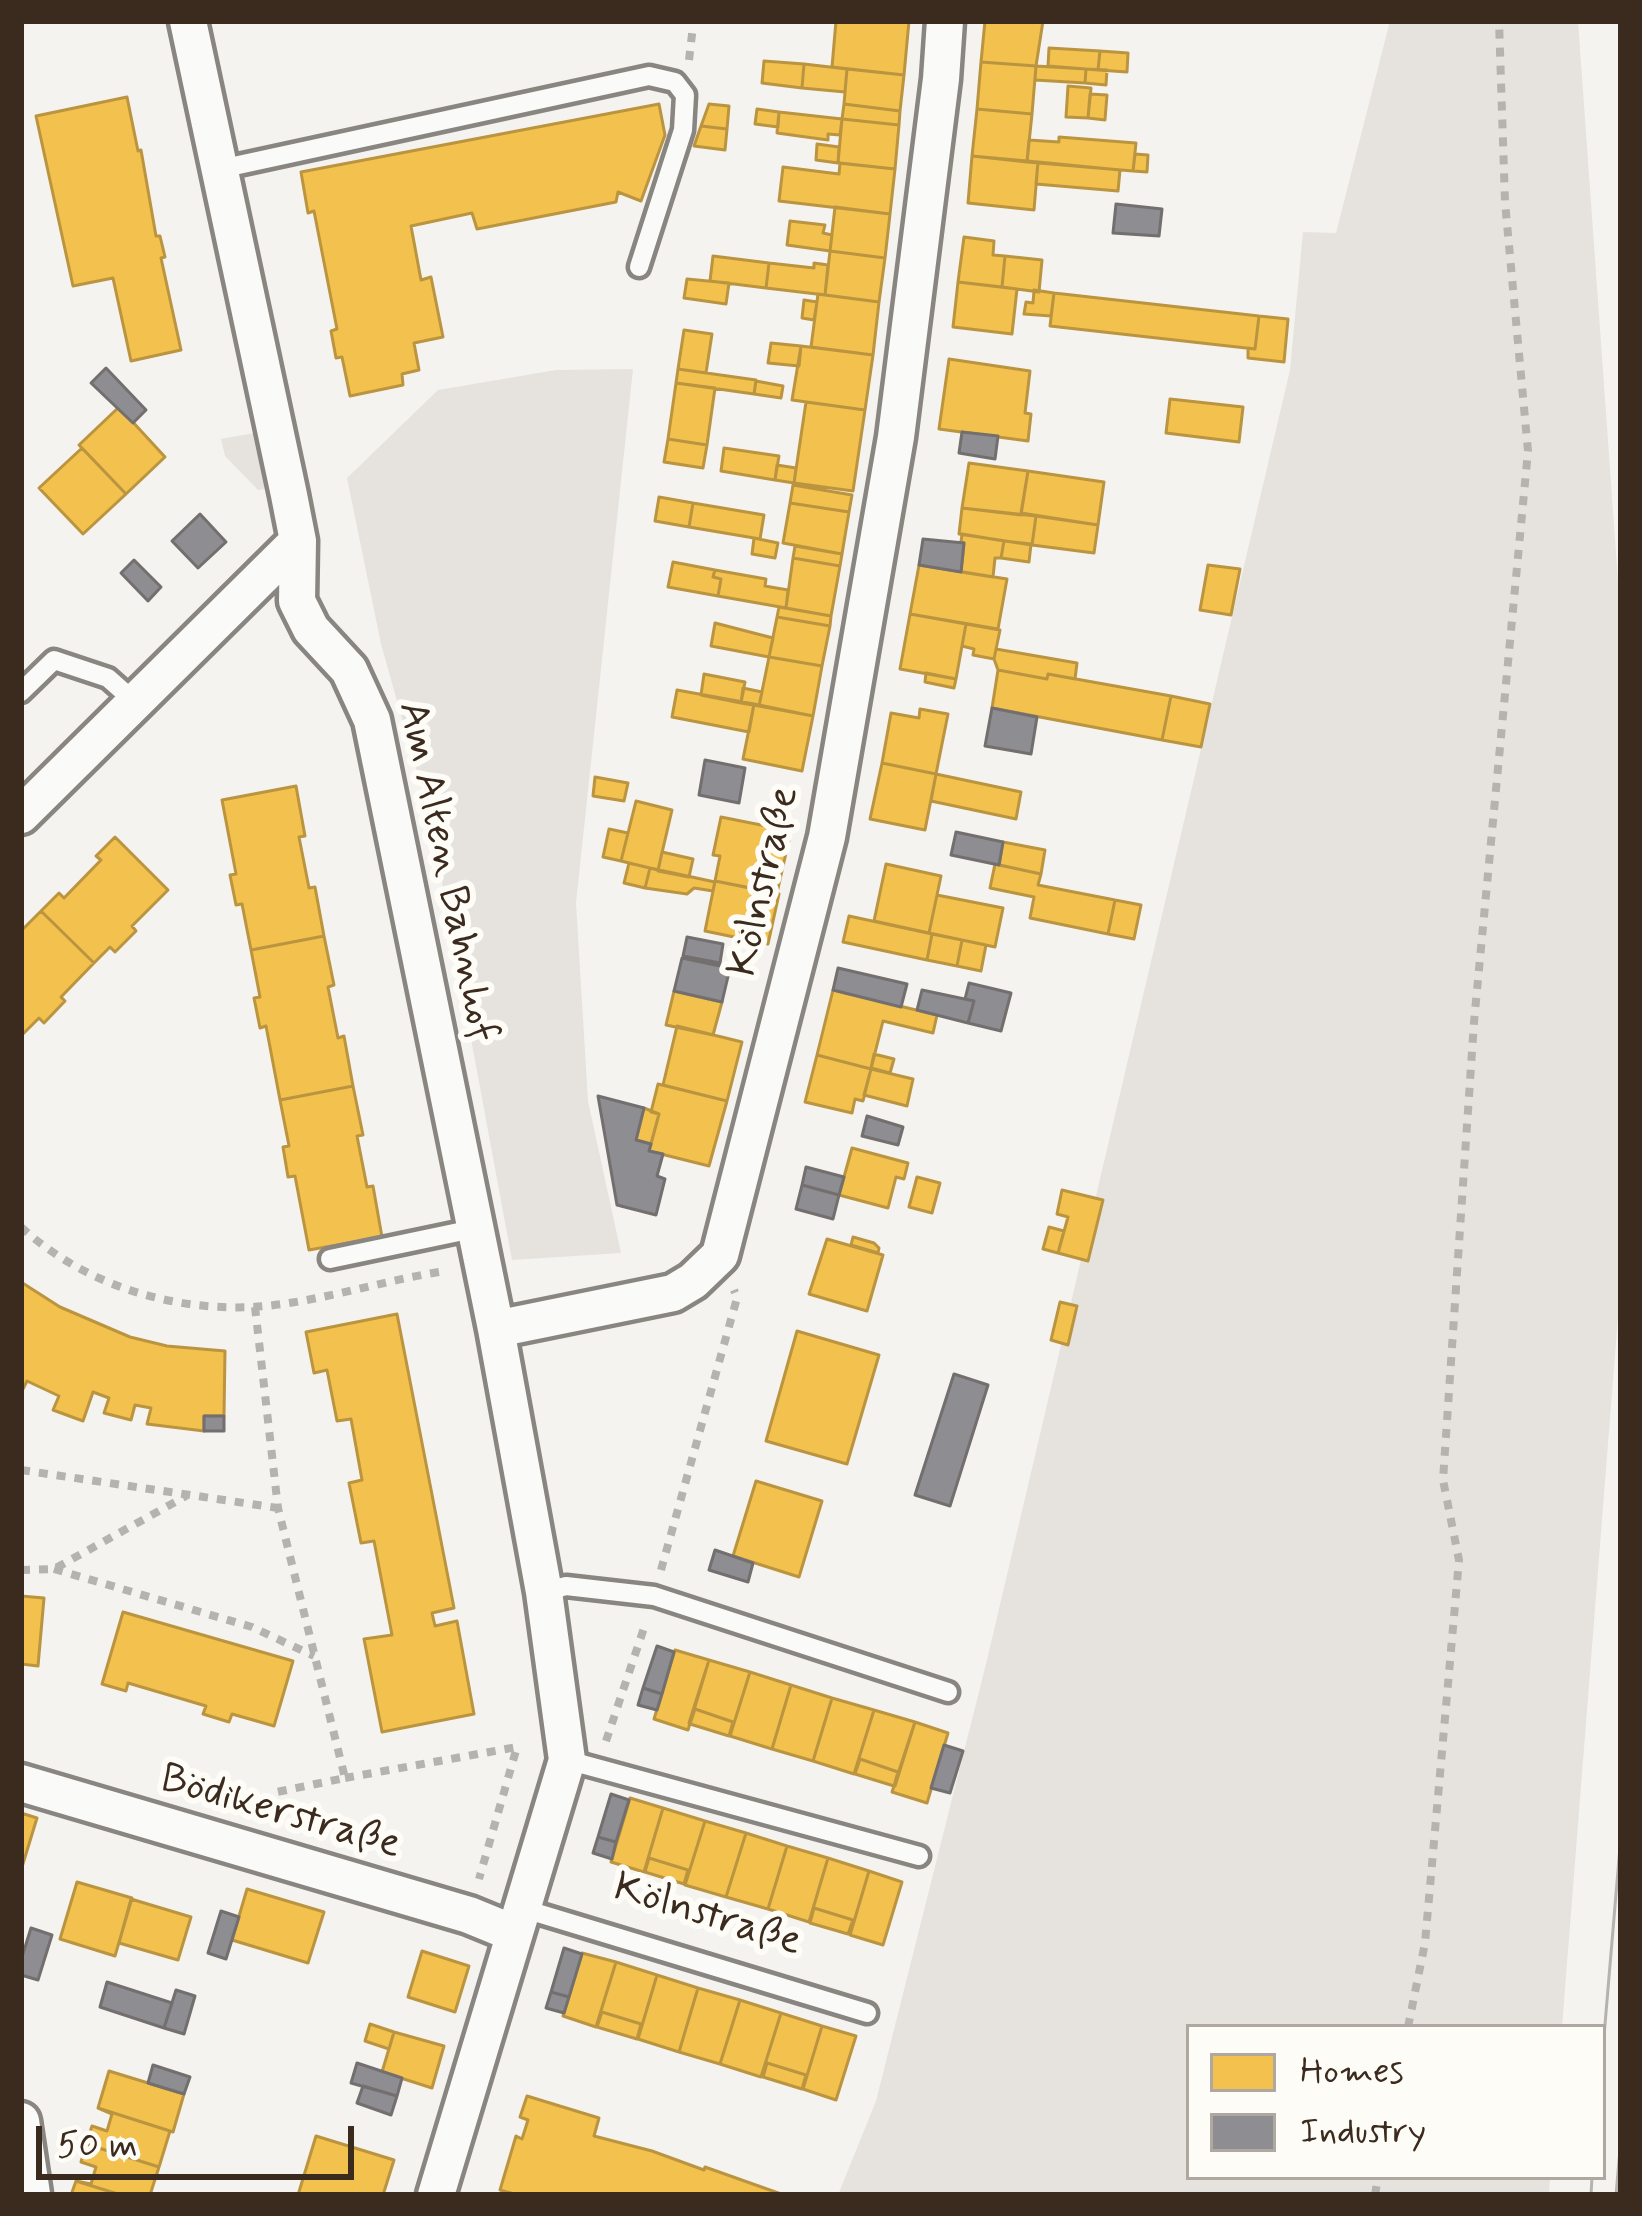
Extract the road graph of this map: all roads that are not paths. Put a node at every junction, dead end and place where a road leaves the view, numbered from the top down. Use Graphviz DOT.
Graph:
graph roads {
  1 [pos="188,21"];
  2 [pos="945,21"];
  3 [pos="220,169"];
  4 [pos="639,267"];
  5 [pos="298,541"];
  6 [pos="21,692"];
  7 [pos="135,702"];
  8 [pos="21,815"];
  9 [pos="473,1229"];
  10 [pos="330,1259"];
  11 [pos="496,1329"];
  12 [pos="544,1592"];
  13 [pos="948,1693"];
  14 [pos="582,1765"];
  15 [pos="21,1783"];
  16 [pos="919,1856"];
  17 [pos="517,1921"];
  18 [pos="867,2013"];
  19 [pos="21,2121"];
  20 [pos="32,2194"];
  21 [pos="436,2195"];
  1 -- 3 [label="street, Am Alten Bahnhof"];
  2 -- 11 [label="street, Kölnstraße"];
  3 -- 4 [label="lane"];
  3 -- 5 [label="street, Am Alten Bahnhof"];
  5 -- 7 [label="street"];
  5 -- 9 [label="street, Am Alten Bahnhof"];
  6 -- 7 [label="lane"];
  7 -- 8 [label="street"];
  9 -- 10 [label="lane"];
  9 -- 11 [label="street, Am Alten Bahnhof"];
  11 -- 12 [label="street"];
  12 -- 13 [label="lane"];
  12 -- 14 [label="street"];
  14 -- 16 [label="lane"];
  14 -- 17 [label="street"];
  15 -- 17 [label="street, Bödikerstraße"];
  17 -- 18 [label="lane, Kölnstraße"];
  17 -- 21 [label="street"];
  19 -- 20 [label="street"];
}
